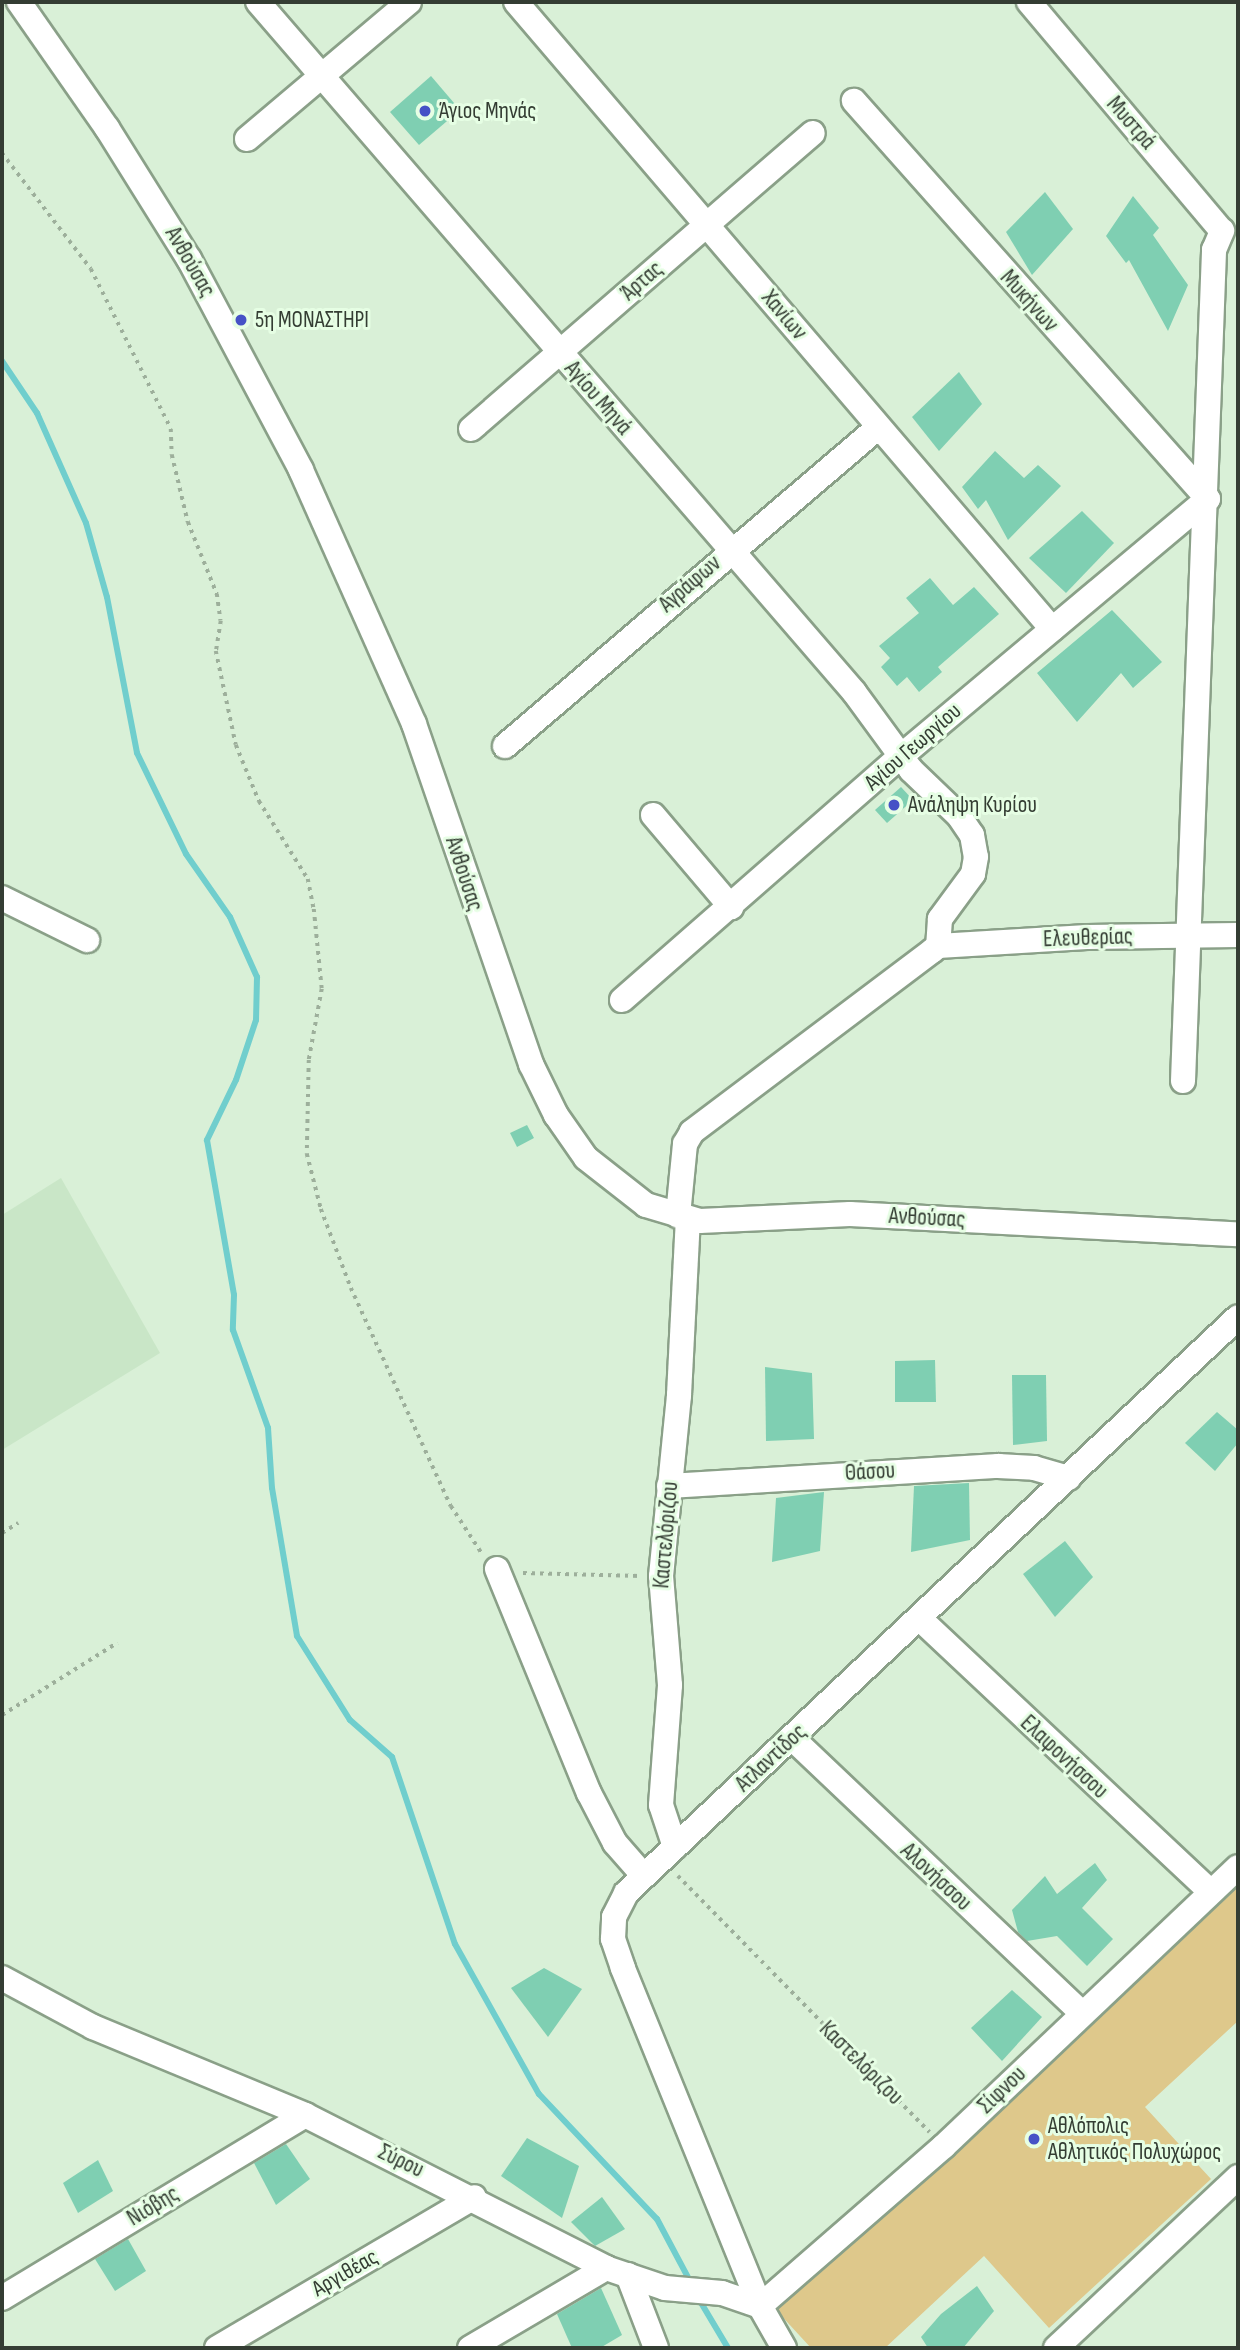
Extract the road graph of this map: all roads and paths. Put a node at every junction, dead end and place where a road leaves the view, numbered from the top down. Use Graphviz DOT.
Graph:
graph roads {
  1 [pos="19,2"];
  2 [pos="258,2"];
  3 [pos="409,2"];
  4 [pos="516,2"];
  5 [pos="1029,2"];
  6 [pos="321,77"];
  7 [pos="854,101"];
  8 [pos="813,133"];
  9 [pos="247,139"];
  10 [pos="2,153"];
  11 [pos="707,224"];
  12 [pos="1230,231"];
  13 [pos="559,352"];
  14 [pos="878,427"];
  15 [pos="471,429"];
  16 [pos="1208,499"];
  17 [pos="730,549"];
  18 [pos="1052,629"];
  19 [pos="505,746"];
  20 [pos="900,757"];
  21 [pos="653,815"];
  22 [pos="2,898"];
  23 [pos="731,907"];
  24 [pos="1238,935"];
  25 [pos="1186,936"];
  26 [pos="87,940"];
  27 [pos="937,946"];
  28 [pos="622,1000"];
  29 [pos="1183,1080"];
  30 [pos="683,1218"];
  31 [pos="1238,1234"];
  32 [pos="1238,1317"];
  33 [pos="1069,1478"];
  34 [pos="669,1486"];
  35 [pos="18,1523"];
  36 [pos="2,1533"];
  37 [pos="497,1569"];
  38 [pos="661,1576"];
  39 [pos="919,1618"];
  40 [pos="117,1643"];
  41 [pos="2,1714"];
  42 [pos="792,1738"];
  43 [pos="660,1861"];
  44 [pos="1238,1867"];
  45 [pos="1211,1892"];
  46 [pos="2,1978"];
  47 [pos="1082,2013"];
  48 [pos="305,2115"];
  49 [pos="944,2146"];
  50 [pos="1238,2176"];
  51 [pos="474,2197"];
  52 [pos="617,2271"];
  53 [pos="2,2298"];
  54 [pos="760,2306"];
  55 [pos="217,2348"];
  56 [pos="470,2348"];
  57 [pos="656,2348"];
  58 [pos="784,2348"];
  59 [pos="1056,2348"];
  1 -- 30 [label="street, Ανθούσας"];
  2 -- 6 [label="street, Αγίου Μηνά"];
  3 -- 6 [label="street"];
  4 -- 11 [label="street, Χανίων"];
  5 -- 12 [label="street, Μυστρά"];
  6 -- 9 [label="street"];
  6 -- 13 [label="street, Αγίου Μηνά"];
  7 -- 16 [label="street, Μυκήνων"];
  8 -- 11 [label="street, Άρτας"];
  10 -- 37 [label="path"];
  11 -- 13 [label="street, Άρτας"];
  11 -- 14 [label="street, Χανίων"];
  12 -- 16 [label="street"];
  13 -- 15 [label="street, Άρτας"];
  13 -- 17 [label="street, Αγίου Μηνά"];
  14 -- 17 [label="street, Αγράφων"];
  14 -- 18 [label="street, Χανίων"];
  16 -- 18 [label="street, Αγίου Γεωργίου"];
  16 -- 25 [label="street"];
  17 -- 19 [label="street, Αγράφων"];
  17 -- 20 [label="street, Αγίου Μηνά"];
  18 -- 20 [label="street, Αγίου Γεωργίου"];
  20 -- 23 [label="street, Αγίου Γεωργίου"];
  20 -- 27 [label="street, Αγίου Μηνά"];
  21 -- 23 [label="street"];
  22 -- 26 [label="street"];
  23 -- 28 [label="street, Αγίου Γεωργίου"];
  24 -- 25 [label="street, Ελευθερίας"];
  25 -- 27 [label="street, Ελευθερίας"];
  25 -- 29 [label="street"];
  27 -- 30 [label="street, Καστελόριζου"];
  30 -- 31 [label="street, Ανθούσας"];
  30 -- 34 [label="street, Καστελόριζου"];
  32 -- 33 [label="street, Ατλαντίδος"];
  33 -- 34 [label="street, Θάσου"];
  33 -- 39 [label="street, Ατλαντίδος"];
  34 -- 38 [label="street, Καστελόριζου"];
  35 -- 36 [label="path"];
  37 -- 38 [label="path"];
  37 -- 43 [label="street"];
  38 -- 43 [label="street, Καστελόριζου"];
  39 -- 42 [label="street, Ατλαντίδος"];
  39 -- 45 [label="street, Ελαφονήσσου"];
  40 -- 41 [label="path"];
  42 -- 43 [label="street, Ατλαντίδος"];
  42 -- 47 [label="street, Αλονήσσου"];
  43 -- 49 [label="path, Καστελόριζου"];
  43 -- 54 [label="street, Ατλαντίδος"];
  44 -- 45 [label="street, Σίφνου"];
  45 -- 47 [label="street, Σίφνου"];
  46 -- 48 [label="street, Σύρου"];
  47 -- 49 [label="street, Σίφνου"];
  48 -- 51 [label="street, Σύρου"];
  48 -- 53 [label="street, Νιόβης"];
  49 -- 54 [label="street, Σίφνου"];
  50 -- 59 [label="street"];
  51 -- 52 [label="street, Σύρου"];
  51 -- 55 [label="street, Αργιθέας"];
  52 -- 54 [label="street, Σύρου"];
  52 -- 56 [label="street"];
  52 -- 57 [label="street"];
  54 -- 58 [label="street"];
}
